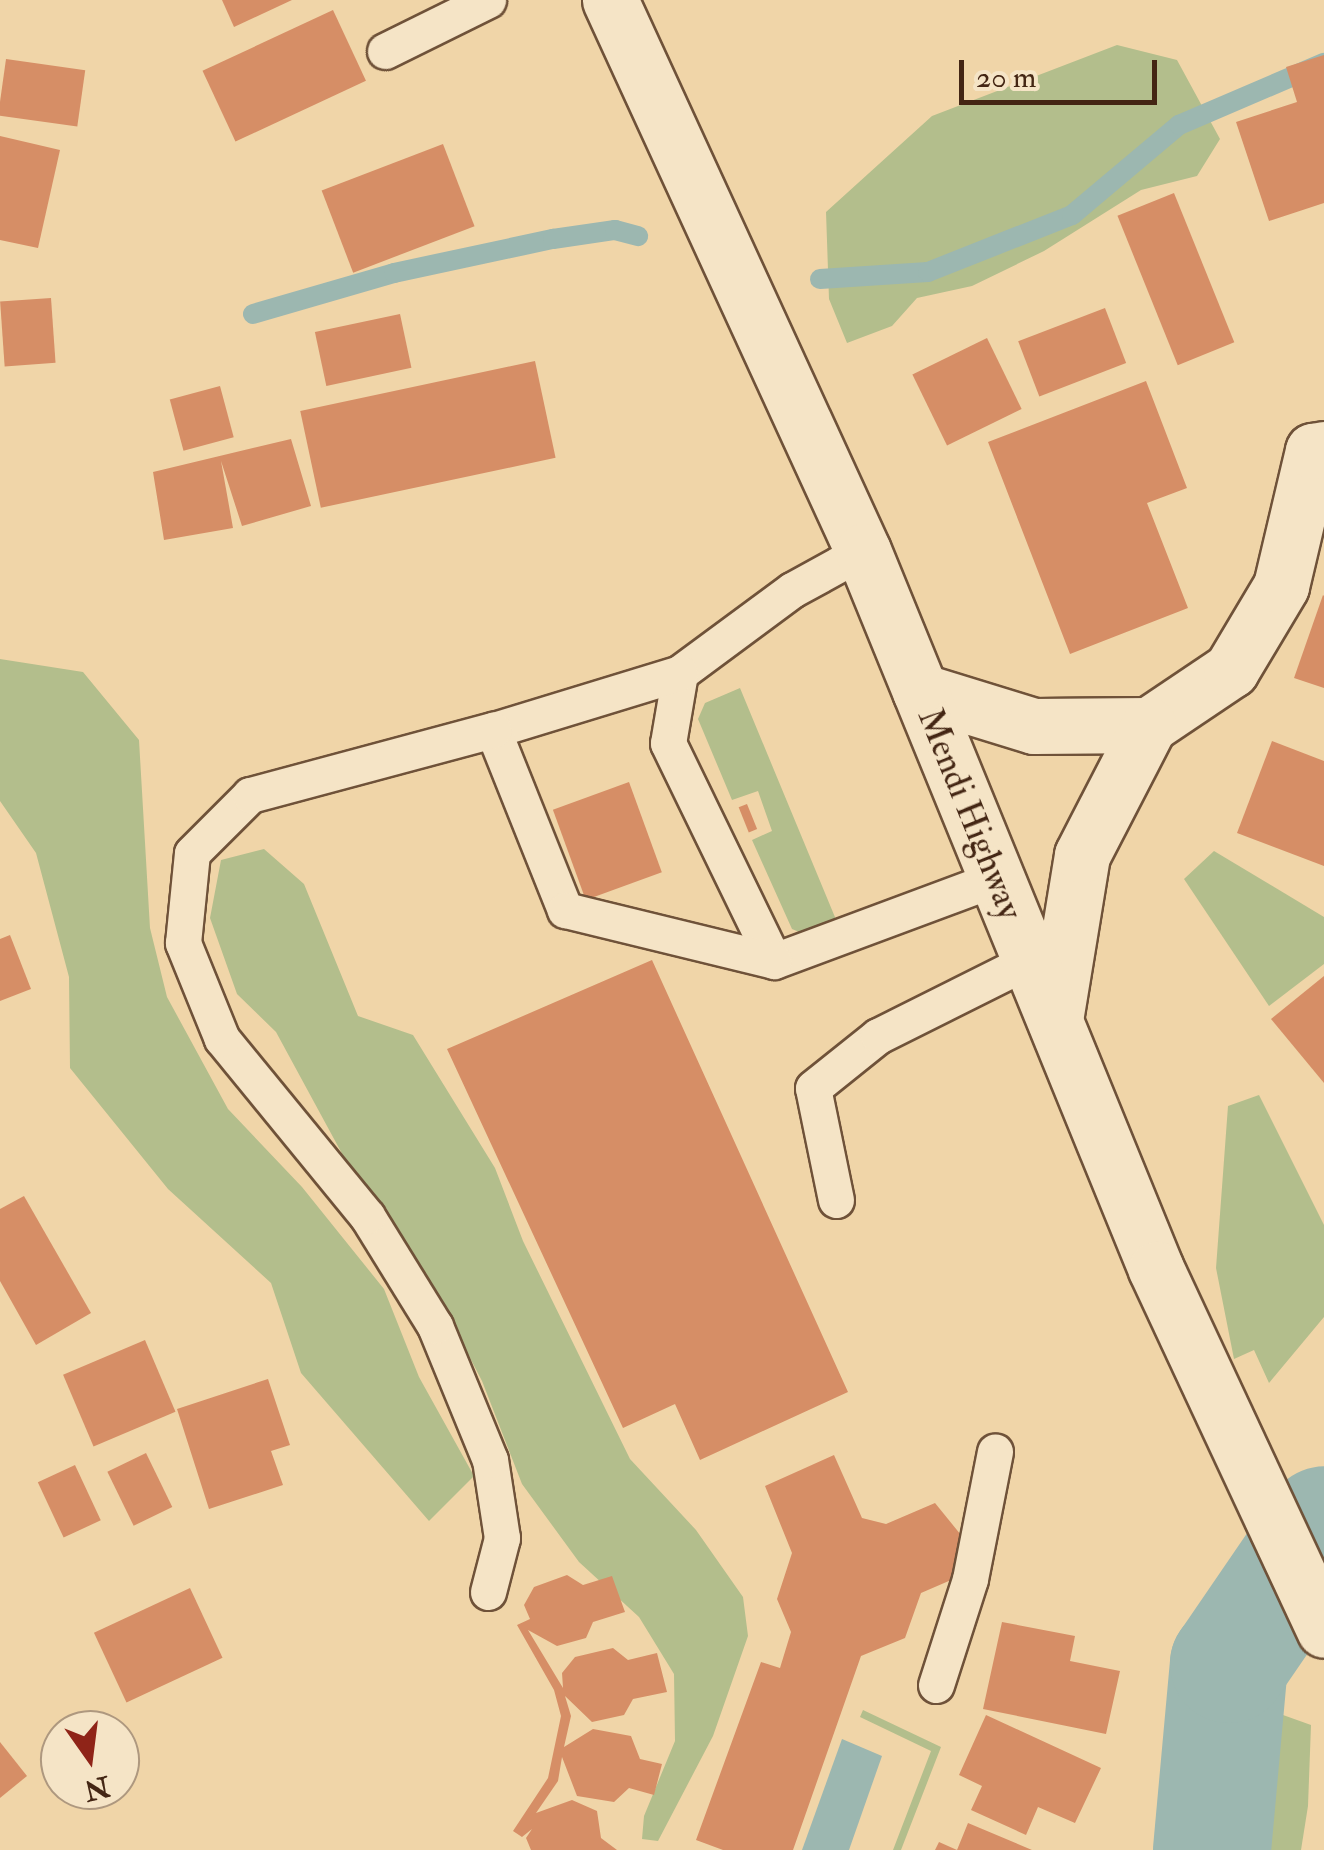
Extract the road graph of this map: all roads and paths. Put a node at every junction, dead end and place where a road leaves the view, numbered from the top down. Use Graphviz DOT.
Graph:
graph roads {
  1 [pos="488,0"];
  2 [pos="610,0"];
  3 [pos="385,51"];
  4 [pos="1324,449"];
  5 [pos="863,551"];
  6 [pos="680,672"];
  7 [pos="920,691"];
  8 [pos="1149,725"];
  9 [pos="494,730"];
  10 [pos="995,879"];
  11 [pos="1030,960"];
  12 [pos="774,961"];
  13 [pos="1055,1020"];
  14 [pos="836,1200"];
  15 [pos="995,1451"];
  16 [pos="488,1592"];
  17 [pos="1324,1630"];
  18 [pos="936,1685"];
  1 -- 3 [label="lane"];
  2 -- 5 [label="main road, Mendi Highway"];
  4 -- 8 [label="main road"];
  5 -- 6 [label="lane"];
  5 -- 7 [label="main road, Mendi Highway"];
  6 -- 9 [label="lane"];
  6 -- 12 [label="lane"];
  7 -- 8 [label="main road"];
  7 -- 10 [label="main road, Mendi Highway"];
  8 -- 13 [label="main road"];
  9 -- 12 [label="lane"];
  9 -- 16 [label="lane"];
  10 -- 11 [label="main road, Mendi Highway"];
  10 -- 12 [label="lane"];
  11 -- 13 [label="main road, Mendi Highway"];
  11 -- 14 [label="lane"];
  13 -- 17 [label="main road, Mendi Highway"];
  15 -- 18 [label="lane"];
}
